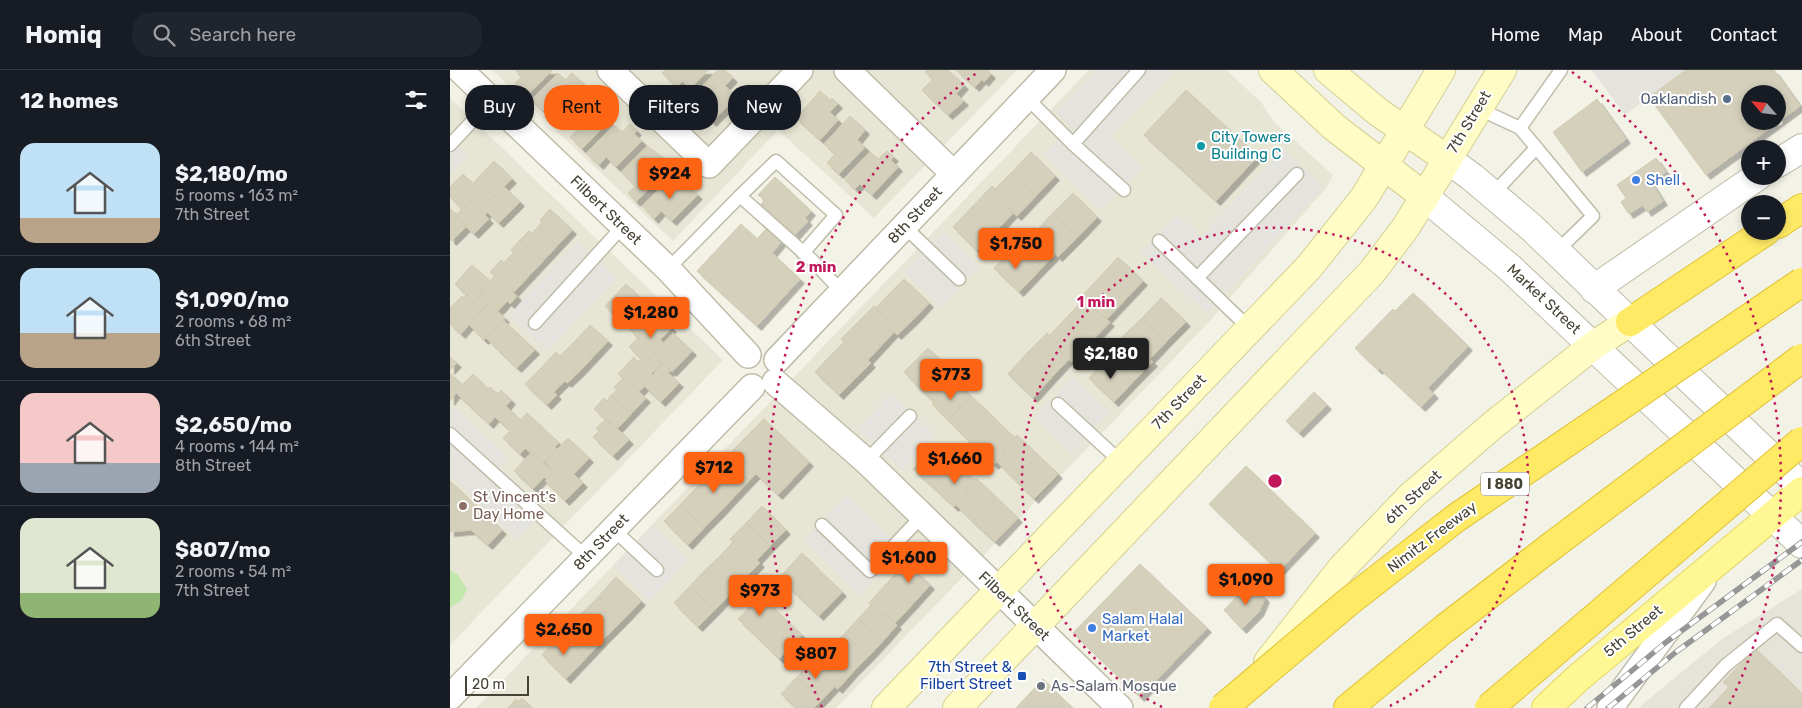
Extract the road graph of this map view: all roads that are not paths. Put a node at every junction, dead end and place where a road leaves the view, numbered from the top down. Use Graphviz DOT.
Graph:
graph roads {
  1 [pos="460,70"];
  2 [pos="610,70"];
  3 [pos="800,70"];
  4 [pos="848,70"];
  5 [pos="1053,70"];
  6 [pos="1139,70"];
  7 [pos="1273,70"];
  8 [pos="1328,70"];
  9 [pos="1441,70"];
  10 [pos="1502,70"];
  11 [pos="1561,70"];
  12 [pos="476,85"];
  13 [pos="1026,98"];
  14 [pos="1477,108"];
  15 [pos="1520,128"];
  16 [pos="465,129"];
  17 [pos="523,130"];
  18 [pos="1406,132"];
  19 [pos="1073,144"];
  20 [pos="450,145"];
  21 [pos="1536,148"];
  22 [pos="1802,148"];
  23 [pos="1786,158"];
  24 [pos="1447,159"];
  25 [pos="1384,166"];
  26 [pos="954,174"];
  27 [pos="1297,174"];
  28 [pos="1745,185"];
  29 [pos="1124,190"];
  30 [pos="1493,194"];
  31 [pos="740,196"];
  32 [pos="1425,197"];
  33 [pos="1802,208"];
  34 [pos="1786,219"];
  35 [pos="623,226"];
  36 [pos="905,227"];
  37 [pos="1753,240"];
  38 [pos="1160,241"];
  39 [pos="1556,252"];
  40 [pos="803,253"];
  41 [pos="668,269"];
  42 [pos="1197,278"];
  43 [pos="959,279"];
  44 [pos="1802,282"];
  45 [pos="1594,289"];
  46 [pos="842,292"];
  47 [pos="1630,322"];
  48 [pos="535,323"];
  49 [pos="1250,328"];
  50 [pos="1594,345"];
  51 [pos="1802,358"];
  52 [pos="768,376"];
  53 [pos="1058,404"];
  54 [pos="910,416"];
  55 [pos="450,434"];
  56 [pos="1802,441"];
  57 [pos="866,461"];
  58 [pos="1121,462"];
  59 [pos="1802,489"];
  60 [pos="922,516"];
  61 [pos="1772,516"];
  62 [pos="822,525"];
  63 [pos="613,529"];
  64 [pos="1802,544"];
  65 [pos="1722,556"];
  66 [pos="586,557"];
  67 [pos="657,570"];
  68 [pos="998,591"];
  69 [pos="1034,626"];
  70 [pos="1802,646"];
  71 [pos="450,697"];
  72 [pos="886,708"];
  73 [pos="957,708"];
  74 [pos="1120,708"];
  75 [pos="1223,708"];
  76 [pos="1232,708"];
  77 [pos="1348,708"];
  78 [pos="1489,708"];
  79 [pos="1546,708"];
  80 [pos="1610,708"];
  81 [pos="1686,708"];
  1 -- 12 [label="street, Filbert Street"];
  2 -- 3 [label="street"];
  4 -- 26 [label="street"];
  5 -- 13 [label="street, 8th Street"];
  6 -- 19 [label="lane"];
  7 -- 25 [label="main road, Market Street"];
  8 -- 18 [label="main road"];
  9 -- 18 [label="main road, 7th Street"];
  10 -- 14 [label="main road, 7th Street"];
  11 -- 15 [label="lane"];
  13 -- 19 [label="lane"];
  13 -- 26 [label="street, 8th Street"];
  14 -- 15 [label="lane"];
  14 -- 24 [label="main road, 7th Street"];
  15 -- 21 [label="lane"];
  16 -- 20 [label="lane"];
  17 -- 35 [label="street, Filbert Street"];
  18 -- 24 [label="main road"];
  18 -- 25 [label="main road, 7th Street"];
  19 -- 29 [label="lane"];
  21 -- 30 [label="lane"];
  21 -- 39 [label="lane"];
  22 -- 23 [label="street"];
  24 -- 30 [label="street"];
  24 -- 32 [label="main road, 7th Street"];
  25 -- 32 [label="main road, Market Street"];
  25 -- 49 [label="main road, 7th Street"];
  26 -- 36 [label="street, 8th Street"];
  27 -- 42 [label="lane"];
  28 -- 45 [label="street"];
  30 -- 39 [label="street"];
  31 -- 40 [label="lane"];
  31 -- 40 [label="lane"];
  31 -- 41 [label="lane"];
  32 -- 50 [label="street, Market Street"];
  32 -- 69 [label="main road, 7th Street"];
  33 -- 34 [label="highway"];
  35 -- 41 [label="street, Filbert Street"];
  35 -- 48 [label="lane"];
  36 -- 43 [label="lane"];
  36 -- 46 [label="street, 8th Street"];
  37 -- 47 [label="highway"];
  38 -- 42 [label="lane"];
  39 -- 45 [label="street"];
  40 -- 46 [label="lane"];
  41 -- 52 [label="street, Filbert Street"];
  42 -- 49 [label="lane"];
  44 -- 75 [label="highway, Nimitz Freeway / I 880, bridge"];
  45 -- 47 [label="street"];
  46 -- 52 [label="street, 8th Street"];
  47 -- 50 [label="main road, 6th Street"];
  47 -- 59 [label="street"];
  49 -- 58 [label="main road, 7th Street"];
  50 -- 61 [label="street, Market Street"];
  50 -- 76 [label="main road, 6th Street"];
  51 -- 77 [label="highway, bridge"];
  52 -- 57 [label="street, Filbert Street"];
  52 -- 63 [label="street, 8th Street"];
  53 -- 58 [label="lane"];
  54 -- 57 [label="lane"];
  55 -- 66 [label="lane"];
  56 -- 78 [label="highway, bridge"];
  57 -- 60 [label="street, Filbert Street"];
  58 -- 68 [label="main road, 7th Street"];
  59 -- 61 [label="main road, 5th Street"];
  60 -- 62 [label="lane"];
  60 -- 68 [label="street, Filbert Street"];
  61 -- 64 [label="street, Market Street"];
  61 -- 65 [label="main road, 5th Street"];
  63 -- 66 [label="street, 8th Street"];
  63 -- 67 [label="lane"];
  65 -- 79 [label="main road, 5th Street"];
  65 -- 80 [label="street, 5th Street"];
  66 -- 71 [label="street, 8th Street"];
  68 -- 69 [label="street, Filbert Street"];
  68 -- 72 [label="main road, 7th Street"];
  69 -- 73 [label="main road, 7th Street"];
  69 -- 74 [label="street, Filbert Street"];
  70 -- 81 [label="lane"];
}
